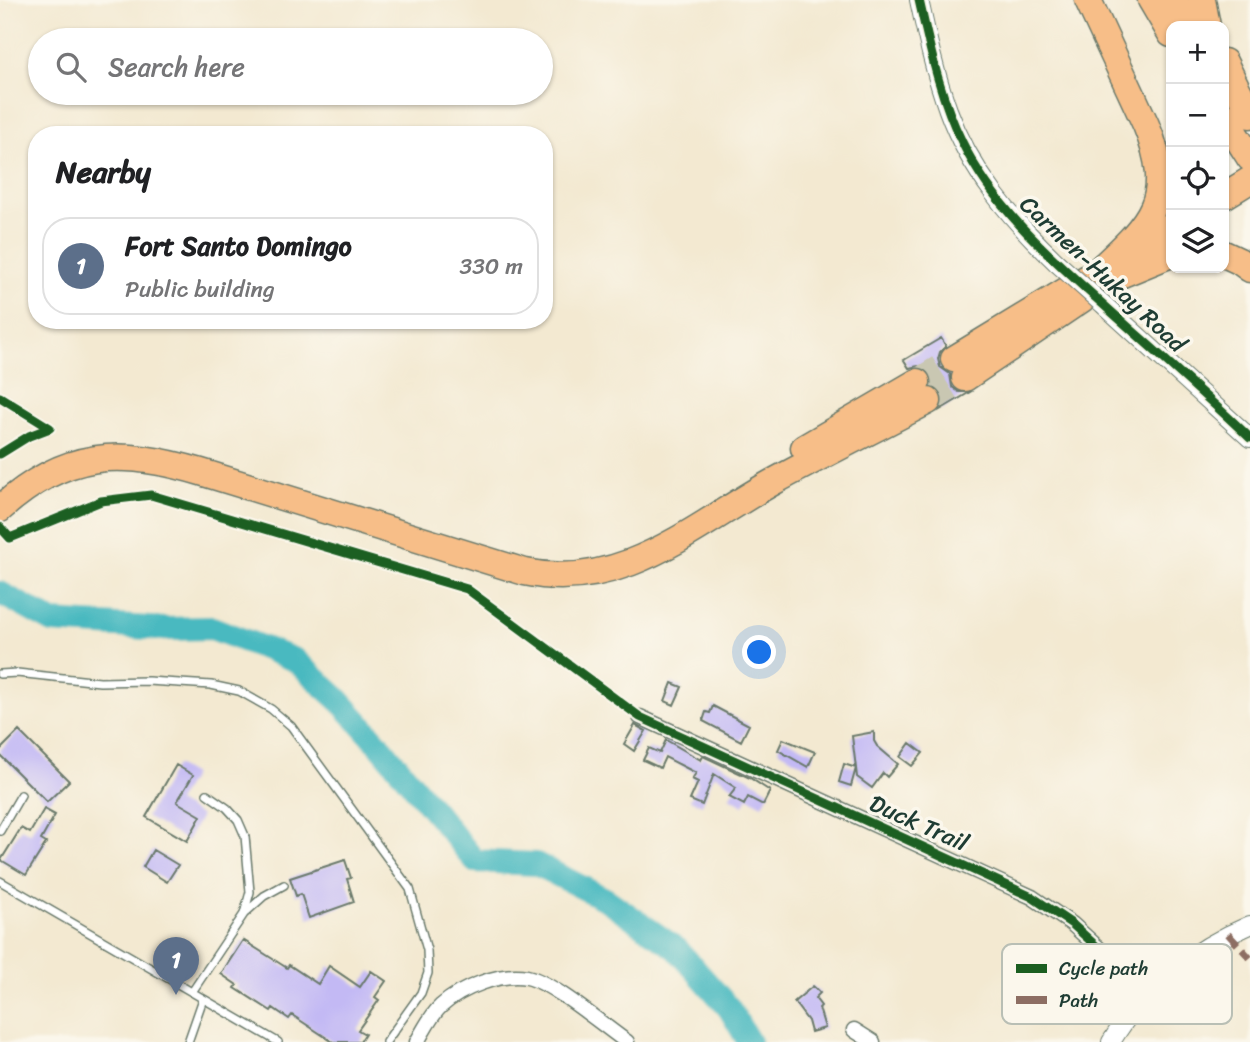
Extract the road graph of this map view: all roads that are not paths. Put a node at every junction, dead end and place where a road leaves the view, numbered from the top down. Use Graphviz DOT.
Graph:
graph roads {
  1 [pos="919,0"];
  2 [pos="1088,0"];
  3 [pos="1151,0"];
  4 [pos="1174,0"];
  5 [pos="1202,0"];
  6 [pos="1187,21"];
  7 [pos="1206,21"];
  8 [pos="1166,26"];
  9 [pos="1229,72"];
  10 [pos="1227,84"];
  11 [pos="1250,115"];
  12 [pos="1250,121"];
  13 [pos="1229,125"];
  14 [pos="1247,154"];
  15 [pos="1250,180"];
  16 [pos="1229,193"];
  17 [pos="1250,195"];
  18 [pos="1229,207"];
  19 [pos="1166,231"];
  20 [pos="1166,244"];
  21 [pos="1166,256"];
  22 [pos="1229,256"];
  23 [pos="1250,269"];
  24 [pos="1104,285"];
  25 [pos="960,369"];
  26 [pos="1250,438"];
  27 [pos="0,492"];
  28 [pos="0,509"];
  29 [pos="0,674"];
  30 [pos="640,717"];
  31 [pos="207,794"];
  32 [pos="21,795"];
  33 [pos="0,831"];
  34 [pos="0,881"];
  35 [pos="284,885"];
  36 [pos="244,914"];
  37 [pos="1250,925"];
  38 [pos="1094,944"];
  39 [pos="1211,944"];
  40 [pos="192,992"];
  41 [pos="202,999"];
  42 [pos="1126,1024"];
  43 [pos="854,1030"];
  44 [pos="188,1042"];
  45 [pos="278,1042"];
  46 [pos="386,1042"];
  47 [pos="417,1042"];
  48 [pos="627,1042"];
  49 [pos="873,1042"];
  50 [pos="1111,1042"];
  1 -- 24 [label="street, Carmen-Hukay Road, bridge"];
  2 -- 24 [label="highway"];
  3 -- 8 [label="highway"];
  4 -- 6 [label="highway"];
  5 -- 7 [label="highway"];
  9 -- 11 [label="highway"];
  10 -- 12 [label="highway"];
  13 -- 14 [label="highway"];
  15 -- 16 [label="highway"];
  17 -- 18 [label="highway"];
  19 -- 24 [label="highway"];
  20 -- 24 [label="highway"];
  21 -- 24 [label="highway"];
  22 -- 23 [label="highway"];
  24 -- 25 [label="highway"];
  24 -- 26 [label="street, Carmen-Hukay Road"];
  27 -- 28 [label="highway"];
  29 -- 46 [label="lane"];
  30 -- 38 [label="street, Duck Trail"];
  31 -- 36 [label="lane"];
  32 -- 33 [label="lane"];
  34 -- 40 [label="lane"];
  35 -- 36 [label="lane"];
  36 -- 40 [label="lane"];
  37 -- 39 [label="street"];
  40 -- 41 [label="lane"];
  41 -- 44 [label="lane"];
  41 -- 45 [label="lane"];
  42 -- 50 [label="street"];
  43 -- 49 [label="street"];
  47 -- 48 [label="street"];
}
